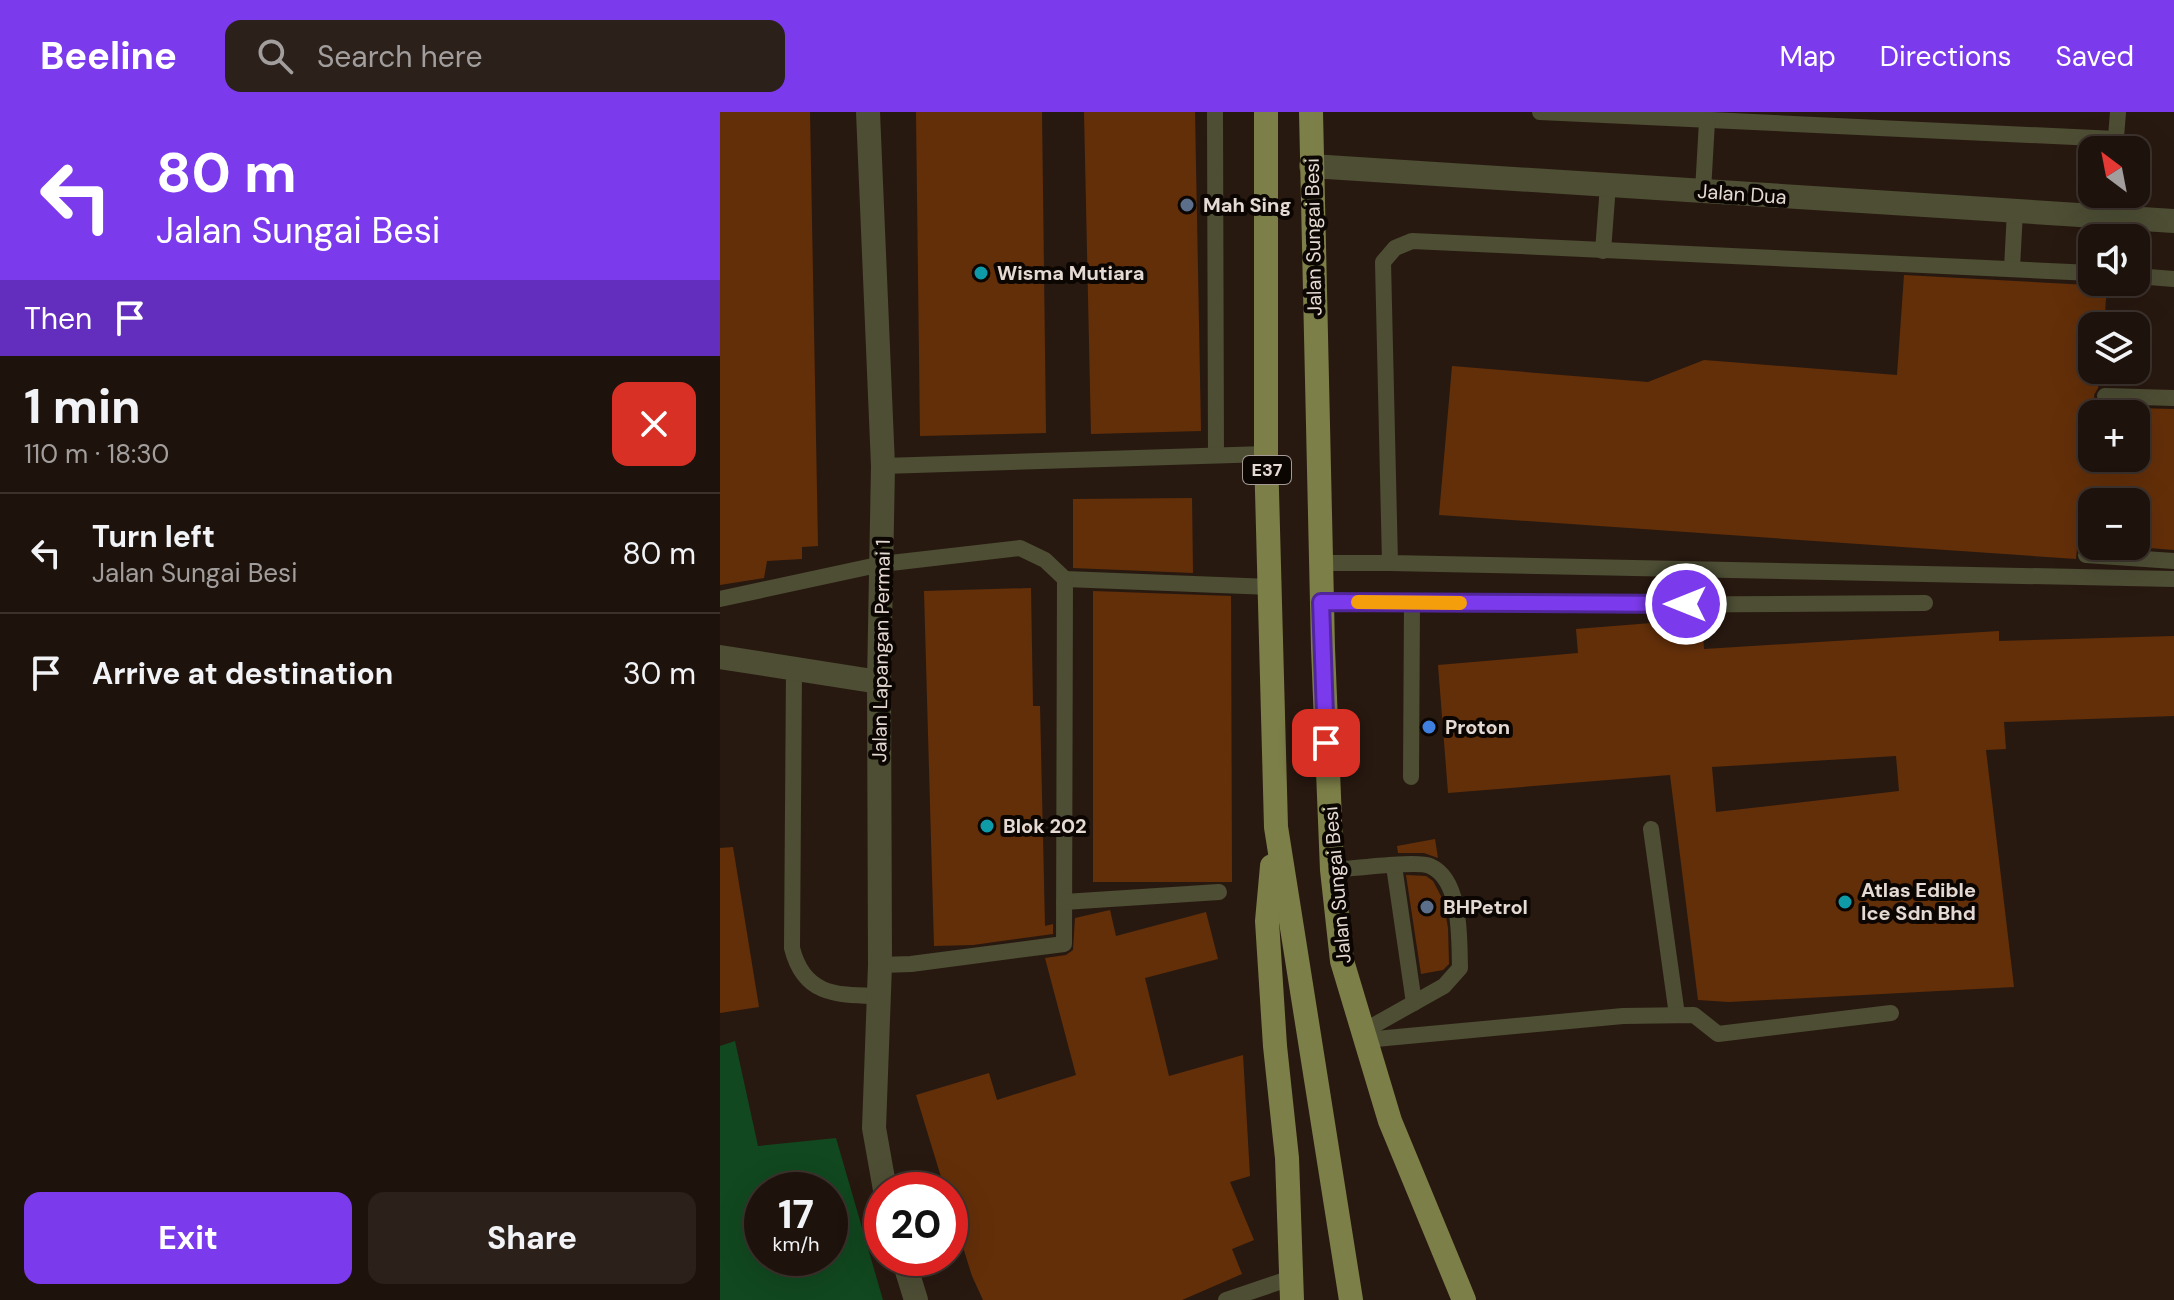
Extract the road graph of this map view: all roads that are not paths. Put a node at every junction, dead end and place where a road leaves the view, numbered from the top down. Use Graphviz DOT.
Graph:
graph roads {
  1 [pos="868,112"];
  2 [pos="1215,112"];
  3 [pos="1266,112"];
  4 [pos="1311,112"];
  5 [pos="1540,112"];
  6 [pos="2118,112"];
  7 [pos="1707,121"];
  8 [pos="2116,136"];
  9 [pos="2078,142"];
  10 [pos="1311,166"];
  11 [pos="1608,185"];
  12 [pos="1703,191"];
  13 [pos="2078,208"];
  14 [pos="2119,208"];
  15 [pos="2015,211"];
  16 [pos="2174,221"];
  17 [pos="1603,251"];
  18 [pos="2012,268"];
  19 [pos="2078,272"];
  20 [pos="2150,277"];
  21 [pos="2174,279"];
  22 [pos="2105,396"];
  23 [pos="2174,398"];
  24 [pos="1266,454"];
  25 [pos="1216,455"];
  26 [pos="883,466"];
  27 [pos="2150,559"];
  28 [pos="2174,561"];
  29 [pos="1321,563"];
  30 [pos="1390,563"];
  31 [pos="882,564"];
  32 [pos="1065,579"];
  33 [pos="2174,579"];
  34 [pos="1271,587"];
  35 [pos="720,599"];
  36 [pos="1321,602"];
  37 [pos="1412,603"];
  38 [pos="1925,603"];
  39 [pos="720,657"];
  40 [pos="794,669"];
  41 [pos="879,682"];
  42 [pos="1411,777"];
  43 [pos="1276,827"];
  44 [pos="1651,829"];
  45 [pos="1394,866"];
  46 [pos="1332,870"];
  47 [pos="1219,892"];
  48 [pos="1064,902"];
  49 [pos="880,965"];
  50 [pos="878,996"];
  51 [pos="1414,1003"];
  52 [pos="1891,1013"];
  53 [pos="1677,1015"];
  54 [pos="1364,1036"];
  55 [pos="882,1172"];
  56 [pos="1430,1221"];
  57 [pos="1339,1230"];
  58 [pos="909,1276"];
  59 [pos="1291,1291"];
  60 [pos="916,1300"];
  61 [pos="1226,1300"];
  62 [pos="1351,1300"];
  63 [pos="1358,1300"];
  64 [pos="1453,1300"];
  65 [pos="1464,1300"];
  1 -- 26 [label="street, Jalan Lapangan Permai 1"];
  2 -- 25 [label="lane"];
  3 -- 24 [label="main road, E37"];
  4 -- 10 [label="main road, Jalan Sungai Besi / E37"];
  5 -- 7 [label="lane"];
  6 -- 8 [label="lane"];
  7 -- 9 [label="lane"];
  7 -- 12 [label="lane"];
  10 -- 11 [label="street, Jalan Dua"];
  10 -- 29 [label="main road, Jalan Sungai Besi / E37"];
  11 -- 12 [label="street, Jalan Dua"];
  11 -- 17 [label="lane"];
  12 -- 15 [label="street, Jalan Dua"];
  13 -- 15 [label="street, Jalan Dua"];
  14 -- 16 [label="street, Jalan Dua"];
  15 -- 18 [label="lane"];
  17 -- 18 [label="lane"];
  17 -- 30 [label="lane"];
  18 -- 19 [label="lane"];
  20 -- 21 [label="lane"];
  22 -- 23 [label="lane"];
  24 -- 25 [label="lane"];
  24 -- 34 [label="main road, E37"];
  25 -- 26 [label="lane"];
  26 -- 31 [label="street, Jalan Lapangan Permai 1"];
  27 -- 28 [label="lane"];
  29 -- 30 [label="lane"];
  29 -- 36 [label="main road, Jalan Sungai Besi / E37"];
  30 -- 33 [label="lane"];
  31 -- 32 [label="lane"];
  31 -- 35 [label="lane"];
  31 -- 41 [label="street, Jalan Lapangan Permai 1"];
  32 -- 34 [label="lane"];
  32 -- 48 [label="lane"];
  34 -- 43 [label="main road, E37"];
  36 -- 37 [label="lane"];
  36 -- 46 [label="main road, Jalan Sungai Besi / E37"];
  37 -- 38 [label="lane"];
  37 -- 42 [label="lane"];
  39 -- 40 [label="street"];
  40 -- 41 [label="street"];
  40 -- 50 [label="lane"];
  41 -- 49 [label="street, Jalan Lapangan Permai 1"];
  43 -- 57 [label="main road, E37"];
  43 -- 59 [label="main road"];
  44 -- 53 [label="lane"];
  45 -- 46 [label="lane"];
  45 -- 51 [label="lane"];
  45 -- 51 [label="lane"];
  46 -- 54 [label="main road, Jalan Sungai Besi / E37"];
  47 -- 48 [label="lane"];
  48 -- 49 [label="lane"];
  49 -- 50 [label="street, Jalan Lapangan Permai 1"];
  50 -- 55 [label="street, Jalan Lapangan Permai 1"];
  51 -- 54 [label="lane"];
  52 -- 53 [label="lane"];
  53 -- 54 [label="lane"];
  54 -- 56 [label="main road, Jalan Sungai Besi / E37"];
  56 -- 64 [label="main road"];
  56 -- 65 [label="main road, Jalan Sungai Besi / E37"];
  57 -- 62 [label="main road, E37"];
  57 -- 63 [label="main road"];
  58 -- 60 [label="street"];
  59 -- 61 [label="lane"];
}
